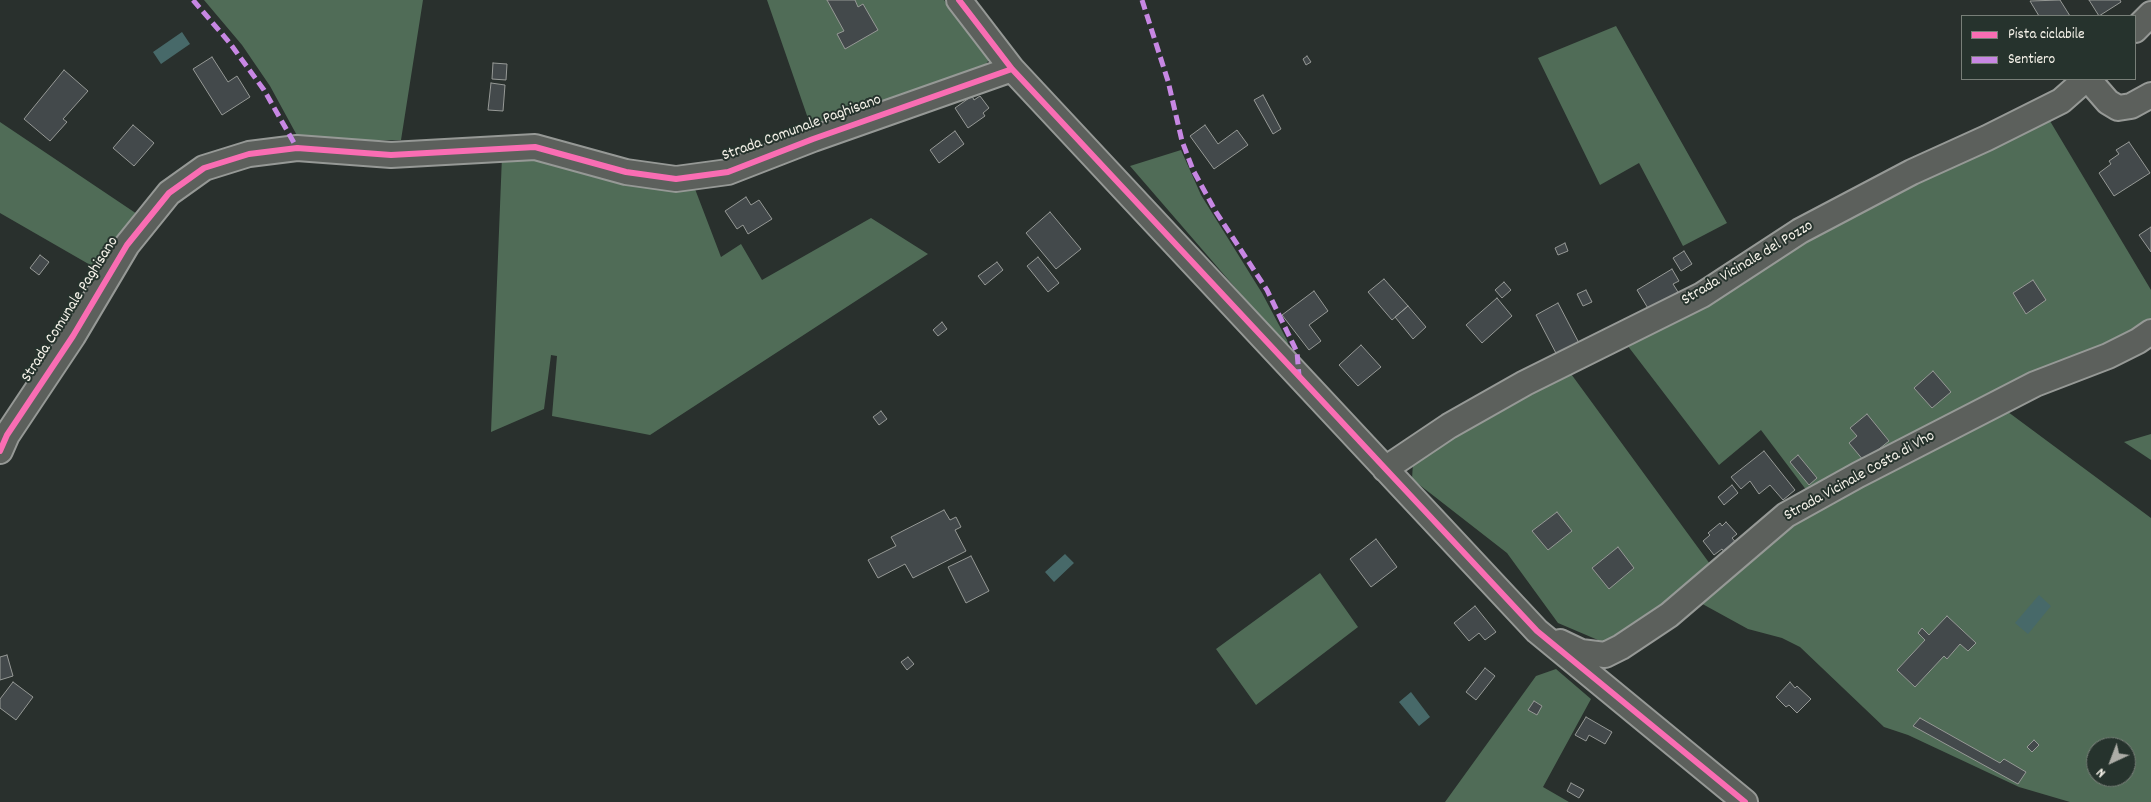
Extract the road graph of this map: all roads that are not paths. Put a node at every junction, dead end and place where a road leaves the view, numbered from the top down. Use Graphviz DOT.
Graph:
graph roads {
  1 [pos="960,0"];
  2 [pos="2151,14"];
  3 [pos="2136,29"];
  4 [pos="1012,70"];
  5 [pos="2086,80"];
  6 [pos="2088,80"];
  7 [pos="2151,95"];
  8 [pos="2151,332"];
  9 [pos="0,451"];
  10 [pos="1385,469"];
  11 [pos="1537,631"];
  12 [pos="1745,802"];
  1 -- 4 [label="street"];
  2 -- 3 [label="street"];
  4 -- 9 [label="street, Strada Comunale Paghisano"];
  4 -- 10 [label="street"];
  5 -- 10 [label="street, Strada Vicinale del Pozzo"];
  6 -- 7 [label="street"];
  8 -- 11 [label="street, Strada Vicinale Costa di Vho"];
  10 -- 11 [label="street"];
  11 -- 12 [label="street"];
}
